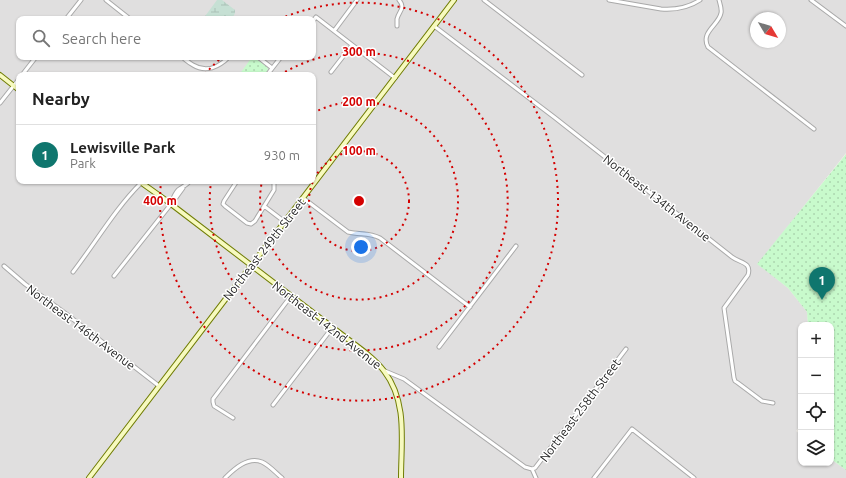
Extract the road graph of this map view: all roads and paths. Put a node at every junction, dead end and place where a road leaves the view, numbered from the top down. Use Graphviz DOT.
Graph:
graph roads {
  1 [pos="81,0"];
  2 [pos="106,0"];
  3 [pos="357,0"];
  4 [pos="399,0"];
  5 [pos="454,0"];
  6 [pos="484,0"];
  7 [pos="609,0"];
  8 [pos="700,0"];
  9 [pos="719,0"];
  10 [pos="812,0"];
  11 [pos="68,16"];
  12 [pos="126,16"];
  13 [pos="316,17"];
  14 [pos="397,26"];
  15 [pos="434,26"];
  16 [pos="846,26"];
  17 [pos="334,31"];
  18 [pos="352,45"];
  19 [pos="34,60"];
  20 [pos="186,60"];
  21 [pos="225,60"];
  22 [pos="262,60"];
  23 [pos="279,60"];
  24 [pos="272,68"];
  25 [pos="24,72"];
  26 [pos="269,72"];
  27 [pos="331,72"];
  28 [pos="0,75"];
  29 [pos="582,75"];
  30 [pos="395,78"];
  31 [pos="16,83"];
  32 [pos="14,86"];
  33 [pos="0,103"];
  34 [pos="814,129"];
  35 [pos="316,181"];
  36 [pos="138,184"];
  37 [pos="143,184"];
  38 [pos="187,184"];
  39 [pos="235,184"];
  40 [pos="274,184"];
  41 [pos="314,184"];
  42 [pos="303,198"];
  43 [pos="170,204"];
  44 [pos="264,206"];
  45 [pos="285,222"];
  46 [pos="516,246"];
  47 [pos="4,266"];
  48 [pos="251,266"];
  49 [pos="73,272"];
  50 [pos="114,276"];
  51 [pos="291,296"];
  52 [pos="470,307"];
  53 [pos="332,328"];
  54 [pos="439,347"];
  55 [pos="626,349"];
  56 [pos="383,370"];
  57 [pos="159,386"];
  58 [pos="773,403"];
  59 [pos="273,405"];
  60 [pos="233,418"];
  61 [pos="532,469"];
  62 [pos="89,478"];
  63 [pos="225,478"];
  64 [pos="282,478"];
  65 [pos="401,478"];
  66 [pos="536,478"];
  67 [pos="594,478"];
  68 [pos="694,478"];
  1 -- 11 [label="street"];
  2 -- 12 [label="street"];
  3 -- 17 [label="street"];
  4 -- 14 [label="street"];
  5 -- 15 [label="street, Northeast 249th Street"];
  6 -- 29 [label="street"];
  7 -- 8 [label="street"];
  9 -- 34 [label="street"];
  10 -- 16 [label="street"];
  13 -- 17 [label="street"];
  15 -- 30 [label="street, Northeast 249th Street"];
  15 -- 58 [label="street, Northeast 134th Avenue"];
  17 -- 18 [label="street"];
  18 -- 27 [label="street"];
  18 -- 30 [label="street"];
  19 -- 25 [label="street"];
  20 -- 21 [label="street"];
  22 -- 24 [label="street"];
  23 -- 24 [label="street"];
  24 -- 26 [label="street"];
  28 -- 32 [label="street"];
  30 -- 35 [label="street, Northeast 249th Street"];
  31 -- 32 [label="street"];
  32 -- 33 [label="street"];
  36 -- 49 [label="street"];
  37 -- 43 [label="street, Northeast 142nd Avenue"];
  38 -- 43 [label="street"];
  39 -- 44 [label="street"];
  40 -- 44 [label="street"];
  41 -- 42 [label="street, Northeast 249th Street"];
  42 -- 45 [label="street, Northeast 249th Street"];
  42 -- 52 [label="street"];
  43 -- 48 [label="street, Northeast 142nd Avenue"];
  43 -- 50 [label="street"];
  44 -- 45 [label="street"];
  45 -- 48 [label="street, Northeast 249th Street"];
  46 -- 52 [label="street"];
  47 -- 57 [label="street, Northeast 146th Avenue"];
  48 -- 51 [label="street, Northeast 142nd Avenue"];
  48 -- 57 [label="street, Northeast 249th Street"];
  51 -- 53 [label="street, Northeast 142nd Avenue"];
  51 -- 60 [label="street"];
  52 -- 54 [label="street"];
  53 -- 56 [label="street, Northeast 142nd Avenue"];
  53 -- 59 [label="street"];
  55 -- 61 [label="street, Northeast 258th Street"];
  56 -- 61 [label="street, Northeast 142nd Avenue"];
  56 -- 65 [label="street"];
  57 -- 62 [label="street, Northeast 249th Street"];
  61 -- 66 [label="street"];
  63 -- 64 [label="street"];
  67 -- 68 [label="street"];
}
